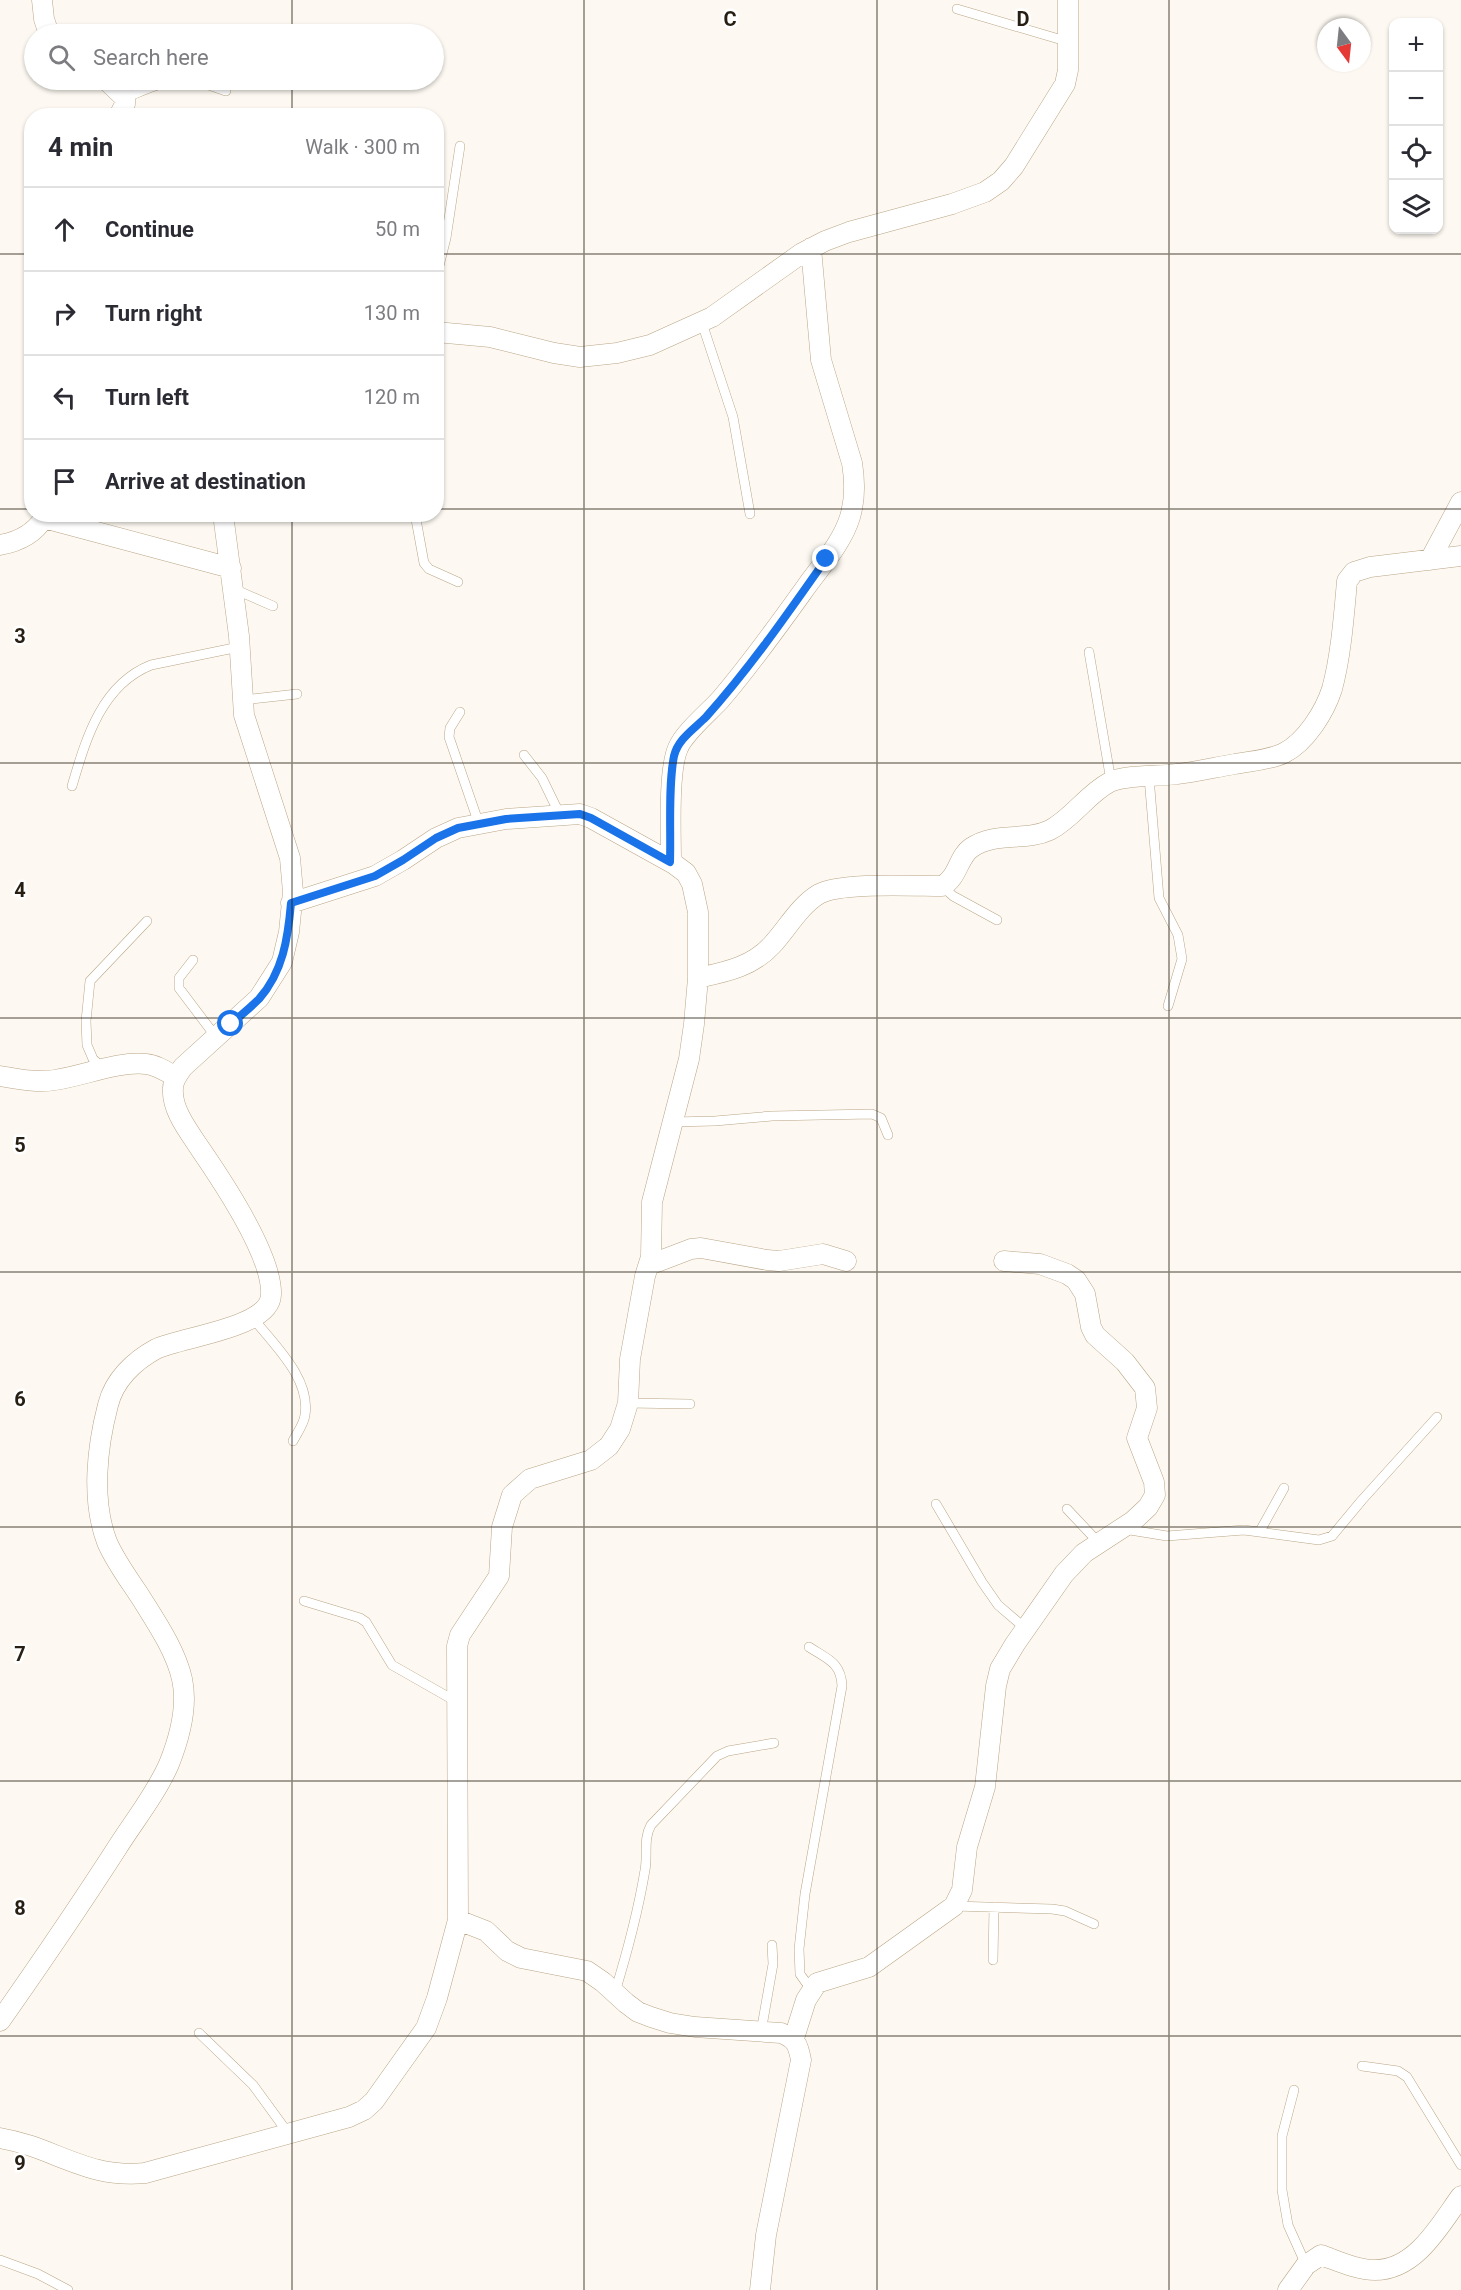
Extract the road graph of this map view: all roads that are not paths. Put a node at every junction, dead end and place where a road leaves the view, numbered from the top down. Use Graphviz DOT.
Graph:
graph roads {
  1 [pos="42,0"];
  2 [pos="1068,0"];
  3 [pos="957,9"];
  4 [pos="45,24"];
  5 [pos="1069,42"];
  6 [pos="112,90"];
  7 [pos="146,90"];
  8 [pos="223,90"];
  9 [pos="226,91"];
  10 [pos="122,107"];
  11 [pos="460,146"];
  12 [pos="444,246"];
  13 [pos="811,248"];
  14 [pos="702,323"];
  15 [pos="444,333"];
  16 [pos="1461,502"];
  17 [pos="750,514"];
  18 [pos="41,522"];
  19 [pos="66,522"];
  20 [pos="224,522"];
  21 [pos="416,522"];
  22 [pos="0,544"];
  23 [pos="1461,556"];
  24 [pos="1430,560"];
  25 [pos="231,568"];
  26 [pos="458,582"];
  27 [pos="234,589"];
  28 [pos="273,606"];
  29 [pos="239,647"];
  30 [pos="1089,652"];
  31 [pos="297,694"];
  32 [pos="243,700"];
  33 [pos="460,712"];
  34 [pos="524,755"];
  35 [pos="1149,777"];
  36 [pos="1111,782"];
  37 [pos="72,786"];
  38 [pos="560,815"];
  39 [pos="479,824"];
  40 [pos="670,862"];
  41 [pos="942,886"];
  42 [pos="291,903"];
  43 [pos="997,920"];
  44 [pos="147,921"];
  45 [pos="193,960"];
  46 [pos="698,978"];
  47 [pos="1168,1006"];
  48 [pos="216,1037"];
  49 [pos="105,1070"];
  50 [pos="0,1076"];
  51 [pos="176,1077"];
  52 [pos="673,1122"];
  53 [pos="888,1135"];
  54 [pos="846,1261"];
  55 [pos="1004,1261"];
  56 [pos="649,1265"];
  57 [pos="253,1318"];
  58 [pos="628,1403"];
  59 [pos="690,1404"];
  60 [pos="1437,1417"];
  61 [pos="293,1441"];
  62 [pos="1284,1488"];
  63 [pos="936,1504"];
  64 [pos="1068,1509"];
  65 [pos="1121,1528"];
  66 [pos="1260,1531"];
  67 [pos="1099,1543"];
  68 [pos="304,1601"];
  69 [pos="1026,1629"];
  70 [pos="809,1647"];
  71 [pos="457,1701"];
  72 [pos="774,1743"];
  73 [pos="954,1906"];
  74 [pos="994,1907"];
  75 [pos="458,1920"];
  76 [pos="1094,1924"];
  77 [pos="772,1945"];
  78 [pos="993,1960"];
  79 [pos="812,1991"];
  80 [pos="615,1992"];
  81 [pos="0,2021"];
  82 [pos="761,2032"];
  83 [pos="199,2033"];
  84 [pos="794,2038"];
  85 [pos="1362,2066"];
  86 [pos="1294,2090"];
  87 [pos="288,2133"];
  88 [pos="0,2138"];
  89 [pos="1461,2165"];
  90 [pos="1461,2196"];
  91 [pos="0,2260"];
  92 [pos="1306,2265"];
  93 [pos="68,2290"];
  94 [pos="760,2290"];
  95 [pos="1288,2290"];
  1 -- 4 [label="street"];
  2 -- 5 [label="street"];
  3 -- 5 [label="lane"];
  5 -- 13 [label="street"];
  6 -- 10 [label="street"];
  7 -- 10 [label="lane"];
  8 -- 9 [label="lane"];
  11 -- 12 [label="lane"];
  13 -- 14 [label="street"];
  13 -- 40 [label="street"];
  14 -- 15 [label="street"];
  14 -- 17 [label="lane"];
  16 -- 24 [label="street"];
  18 -- 22 [label="street"];
  19 -- 25 [label="street"];
  20 -- 25 [label="street"];
  21 -- 26 [label="lane"];
  23 -- 24 [label="street"];
  24 -- 35 [label="street"];
  25 -- 27 [label="street"];
  27 -- 28 [label="lane"];
  27 -- 29 [label="street"];
  29 -- 32 [label="street"];
  29 -- 37 [label="lane"];
  30 -- 36 [label="lane"];
  31 -- 32 [label="lane"];
  32 -- 42 [label="street"];
  33 -- 39 [label="lane"];
  34 -- 38 [label="lane"];
  35 -- 36 [label="street"];
  35 -- 47 [label="lane"];
  36 -- 41 [label="street"];
  38 -- 39 [label="street"];
  38 -- 40 [label="street"];
  39 -- 42 [label="street"];
  40 -- 46 [label="street"];
  41 -- 43 [label="lane"];
  41 -- 46 [label="street"];
  42 -- 48 [label="street"];
  44 -- 49 [label="lane"];
  45 -- 48 [label="lane"];
  46 -- 52 [label="street"];
  48 -- 51 [label="street"];
  49 -- 50 [label="street"];
  49 -- 51 [label="street"];
  51 -- 57 [label="street"];
  52 -- 53 [label="lane"];
  52 -- 56 [label="street"];
  54 -- 56 [label="street"];
  55 -- 65 [label="street"];
  56 -- 58 [label="street"];
  57 -- 61 [label="lane"];
  57 -- 81 [label="street"];
  58 -- 59 [label="lane"];
  58 -- 71 [label="street"];
  60 -- 66 [label="lane"];
  62 -- 66 [label="lane"];
  63 -- 69 [label="lane"];
  64 -- 67 [label="lane"];
  65 -- 66 [label="lane"];
  65 -- 67 [label="street"];
  67 -- 69 [label="street"];
  68 -- 71 [label="lane"];
  69 -- 73 [label="street"];
  70 -- 79 [label="lane"];
  71 -- 75 [label="street"];
  72 -- 80 [label="lane"];
  73 -- 74 [label="lane"];
  73 -- 79 [label="street"];
  74 -- 76 [label="lane"];
  74 -- 78 [label="lane"];
  75 -- 80 [label="street"];
  75 -- 87 [label="street"];
  77 -- 82 [label="lane"];
  79 -- 84 [label="street"];
  80 -- 82 [label="street"];
  82 -- 84 [label="street"];
  83 -- 87 [label="lane"];
  84 -- 94 [label="street"];
  85 -- 89 [label="lane"];
  86 -- 92 [label="lane"];
  87 -- 88 [label="street"];
  90 -- 92 [label="street"];
  91 -- 93 [label="lane"];
  92 -- 95 [label="street"];
}
